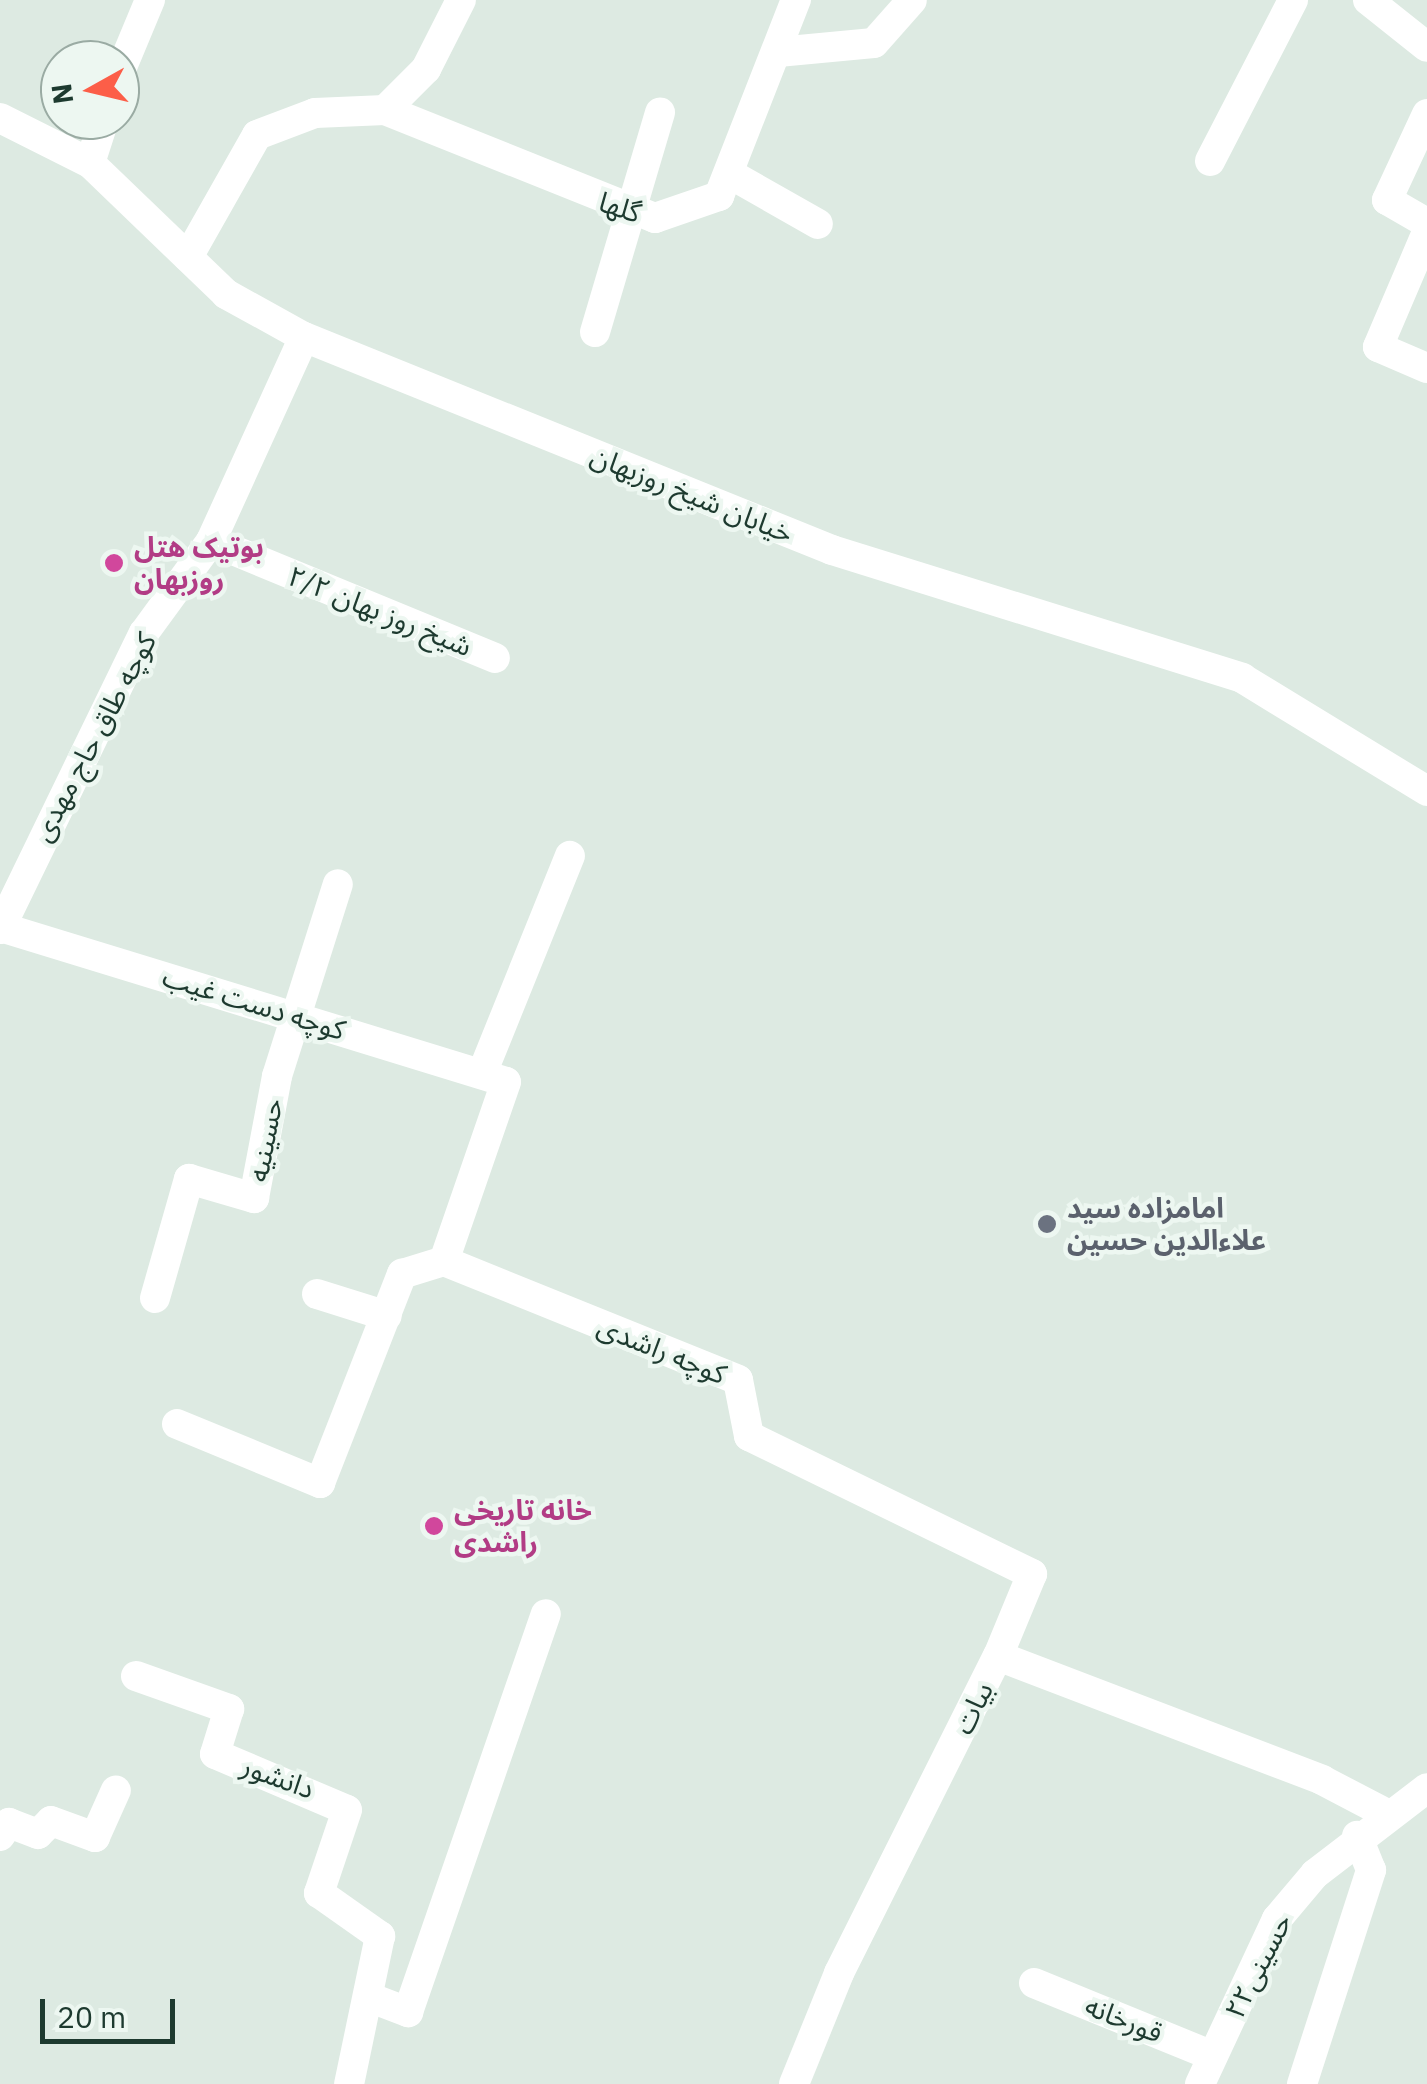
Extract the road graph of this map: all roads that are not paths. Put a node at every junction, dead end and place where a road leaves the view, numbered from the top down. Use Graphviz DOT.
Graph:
graph roads {
  1 [pos="150,0"];
  2 [pos="461,0"];
  3 [pos="796,0"];
  4 [pos="912,0"];
  5 [pos="1292,0"];
  6 [pos="1368,0"];
  7 [pos="133,40"];
  8 [pos="1427,47"];
  9 [pos="778,52"];
  10 [pos="385,110"];
  11 [pos="660,112"];
  12 [pos="1427,114"];
  13 [pos="0,118"];
  14 [pos="97,140"];
  15 [pos="1210,161"];
  16 [pos="90,163"];
  17 [pos="730,174"];
  18 [pos="634,211"];
  19 [pos="1427,222"];
  20 [pos="818,224"];
  21 [pos="1427,232"];
  22 [pos="188,257"];
  23 [pos="595,332"];
  24 [pos="304,337"];
  25 [pos="1427,368"];
  26 [pos="211,541"];
  27 [pos="495,658"];
  28 [pos="1427,791"];
  29 [pos="570,856"];
  30 [pos="12,872"];
  31 [pos="338,884"];
  32 [pos="0,928"];
  33 [pos="296,1015"];
  34 [pos="494,1077"];
  35 [pos="444,1261"];
  36 [pos="317,1294"];
  37 [pos="155,1298"];
  38 [pos="386,1316"];
  39 [pos="177,1424"];
  40 [pos="546,1614"];
  41 [pos="998,1656"];
  42 [pos="136,1676"];
  43 [pos="1427,1788"];
  44 [pos="116,1790"];
  45 [pos="1385,1813"];
  46 [pos="0,1836"];
  47 [pos="1357,1836"];
  48 [pos="1034,1983"];
  49 [pos="371,1998"];
  50 [pos="1213,2056"];
  51 [pos="350,2084"];
  52 [pos="794,2084"];
  53 [pos="1200,2084"];
  54 [pos="1302,2084"];
  1 -- 7 [label="street"];
  2 -- 10 [label="street"];
  3 -- 9 [label="street, گلها"];
  4 -- 9 [label="street"];
  5 -- 15 [label="street"];
  6 -- 8 [label="street"];
  9 -- 17 [label="street, گلها"];
  10 -- 18 [label="street, گلها"];
  10 -- 22 [label="street"];
  11 -- 18 [label="street"];
  12 -- 19 [label="street"];
  13 -- 16 [label="street, خیابان شیخ روزبهان"];
  14 -- 16 [label="street"];
  16 -- 22 [label="street, خیابان شیخ روزبهان"];
  17 -- 18 [label="street, گلها"];
  17 -- 20 [label="street"];
  18 -- 23 [label="street"];
  21 -- 25 [label="street"];
  22 -- 24 [label="street, خیابان شیخ روزبهان"];
  24 -- 26 [label="street, کوچه طاق حاج مهدی"];
  24 -- 28 [label="street, خیابان شیخ روزبهان"];
  26 -- 27 [label="street, شیخ روز بهان ۲/۲"];
  26 -- 30 [label="street, کوچه طاق حاج مهدی"];
  29 -- 34 [label="street"];
  30 -- 32 [label="street, کوچه طاق حاج مهدی"];
  31 -- 33 [label="street"];
  32 -- 33 [label="street, کوچه دست غیب"];
  33 -- 34 [label="street, کوچه دست غیب"];
  33 -- 37 [label="street, حسینیه"];
  34 -- 35 [label="street"];
  35 -- 38 [label="street"];
  35 -- 41 [label="street, کوچه راشدی"];
  36 -- 38 [label="street"];
  38 -- 39 [label="street"];
  40 -- 49 [label="street"];
  41 -- 45 [label="street, بیات"];
  41 -- 52 [label="street, بیات"];
  42 -- 49 [label="street, دانشور"];
  43 -- 45 [label="street, حسینی۲۲"];
  44 -- 46 [label="street"];
  45 -- 47 [label="street, حسینی۲۲"];
  47 -- 50 [label="street, حسینی۲۲"];
  47 -- 54 [label="street"];
  48 -- 50 [label="street, قورخانه"];
  49 -- 51 [label="street, دانشور"];
  50 -- 53 [label="street, حسینی۲۲"];
}
